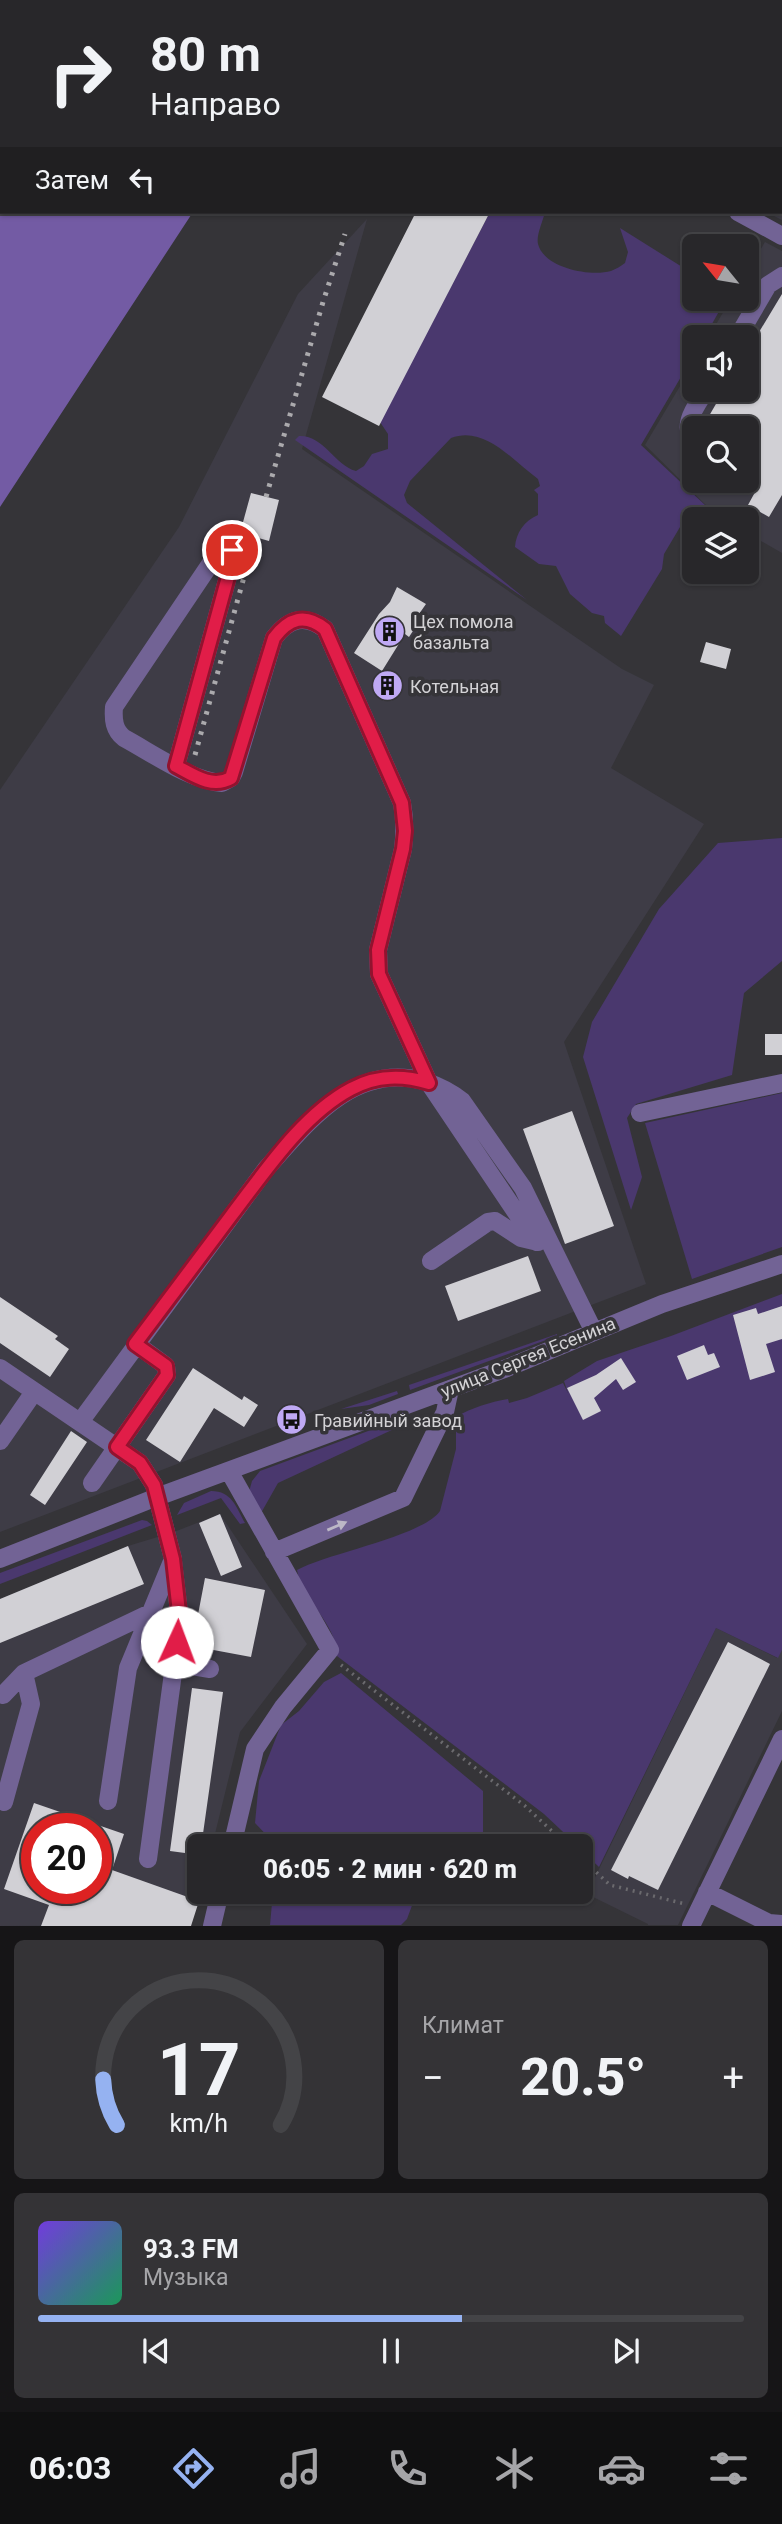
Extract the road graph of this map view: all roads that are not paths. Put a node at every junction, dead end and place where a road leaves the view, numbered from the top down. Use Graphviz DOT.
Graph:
graph roads {
  1 [pos="742,214"];
  2 [pos="782,236"];
  3 [pos="782,276"];
  4 [pos="745,325"];
  5 [pos="176,766"];
  6 [pos="429,1083"];
  7 [pos="782,1083"];
  8 [pos="640,1113"];
  9 [pos="543,1242"];
  10 [pos="431,1261"];
  11 [pos="782,1264"];
  12 [pos="593,1331"];
  13 [pos="135,1344"];
  14 [pos="0,1368"];
  15 [pos="450,1389"];
  16 [pos="34,1392"];
  17 [pos="80,1422"];
  18 [pos="0,1441"];
  19 [pos="117,1447"];
  20 [pos="229,1471"];
  21 [pos="92,1483"];
  22 [pos="157,1497"];
  23 [pos="274,1552"];
  24 [pos="0,1559"];
  25 [pos="173,1559"];
  26 [pos="152,1612"];
  27 [pos="174,1663"];
  28 [pos="211,1669"];
  29 [pos="24,1673"];
  30 [pos="0,1693"];
  31 [pos="782,1740"];
  32 [pos="108,1801"];
  33 [pos="4,1802"];
  34 [pos="235,1834"];
  35 [pos="148,1859"];
  36 [pos="703,1900"];
  37 [pos="217,1904"];
  38 [pos="773,1924"];
  39 [pos="212,1926"];
  40 [pos="691,1926"];
  1 -- 2 [label="street"];
  3 -- 4 [label="street"];
  5 -- 5 [label="street"];
  5 -- 6 [label="street"];
  6 -- 9 [label="street"];
  6 -- 13 [label="street"];
  7 -- 8 [label="street"];
  9 -- 10 [label="street"];
  9 -- 12 [label="street"];
  11 -- 12 [label="street, улица Сергея Есенина"];
  12 -- 15 [label="street, улица Сергея Есенина"];
  13 -- 17 [label="street"];
  13 -- 19 [label="street"];
  14 -- 16 [label="street"];
  15 -- 20 [label="street, улица Сергея Есенина"];
  23 -- 15 [label="street, one-way"];
  16 -- 17 [label="street"];
  16 -- 18 [label="street"];
  17 -- 19 [label="street"];
  19 -- 21 [label="street"];
  19 -- 22 [label="street"];
  20 -- 22 [label="street, улица Сергея Есенина"];
  20 -- 23 [label="street"];
  22 -- 24 [label="street, улица Сергея Есенина"];
  22 -- 25 [label="street"];
  23 -- 34 [label="street"];
  25 -- 26 [label="street"];
  25 -- 27 [label="street"];
  26 -- 29 [label="street"];
  26 -- 32 [label="street"];
  27 -- 28 [label="street"];
  27 -- 35 [label="street"];
  29 -- 30 [label="street"];
  29 -- 33 [label="street"];
  31 -- 36 [label="street"];
  36 -- 38 [label="street"];
  36 -- 40 [label="street"];
  37 -- 39 [label="street"];
}
